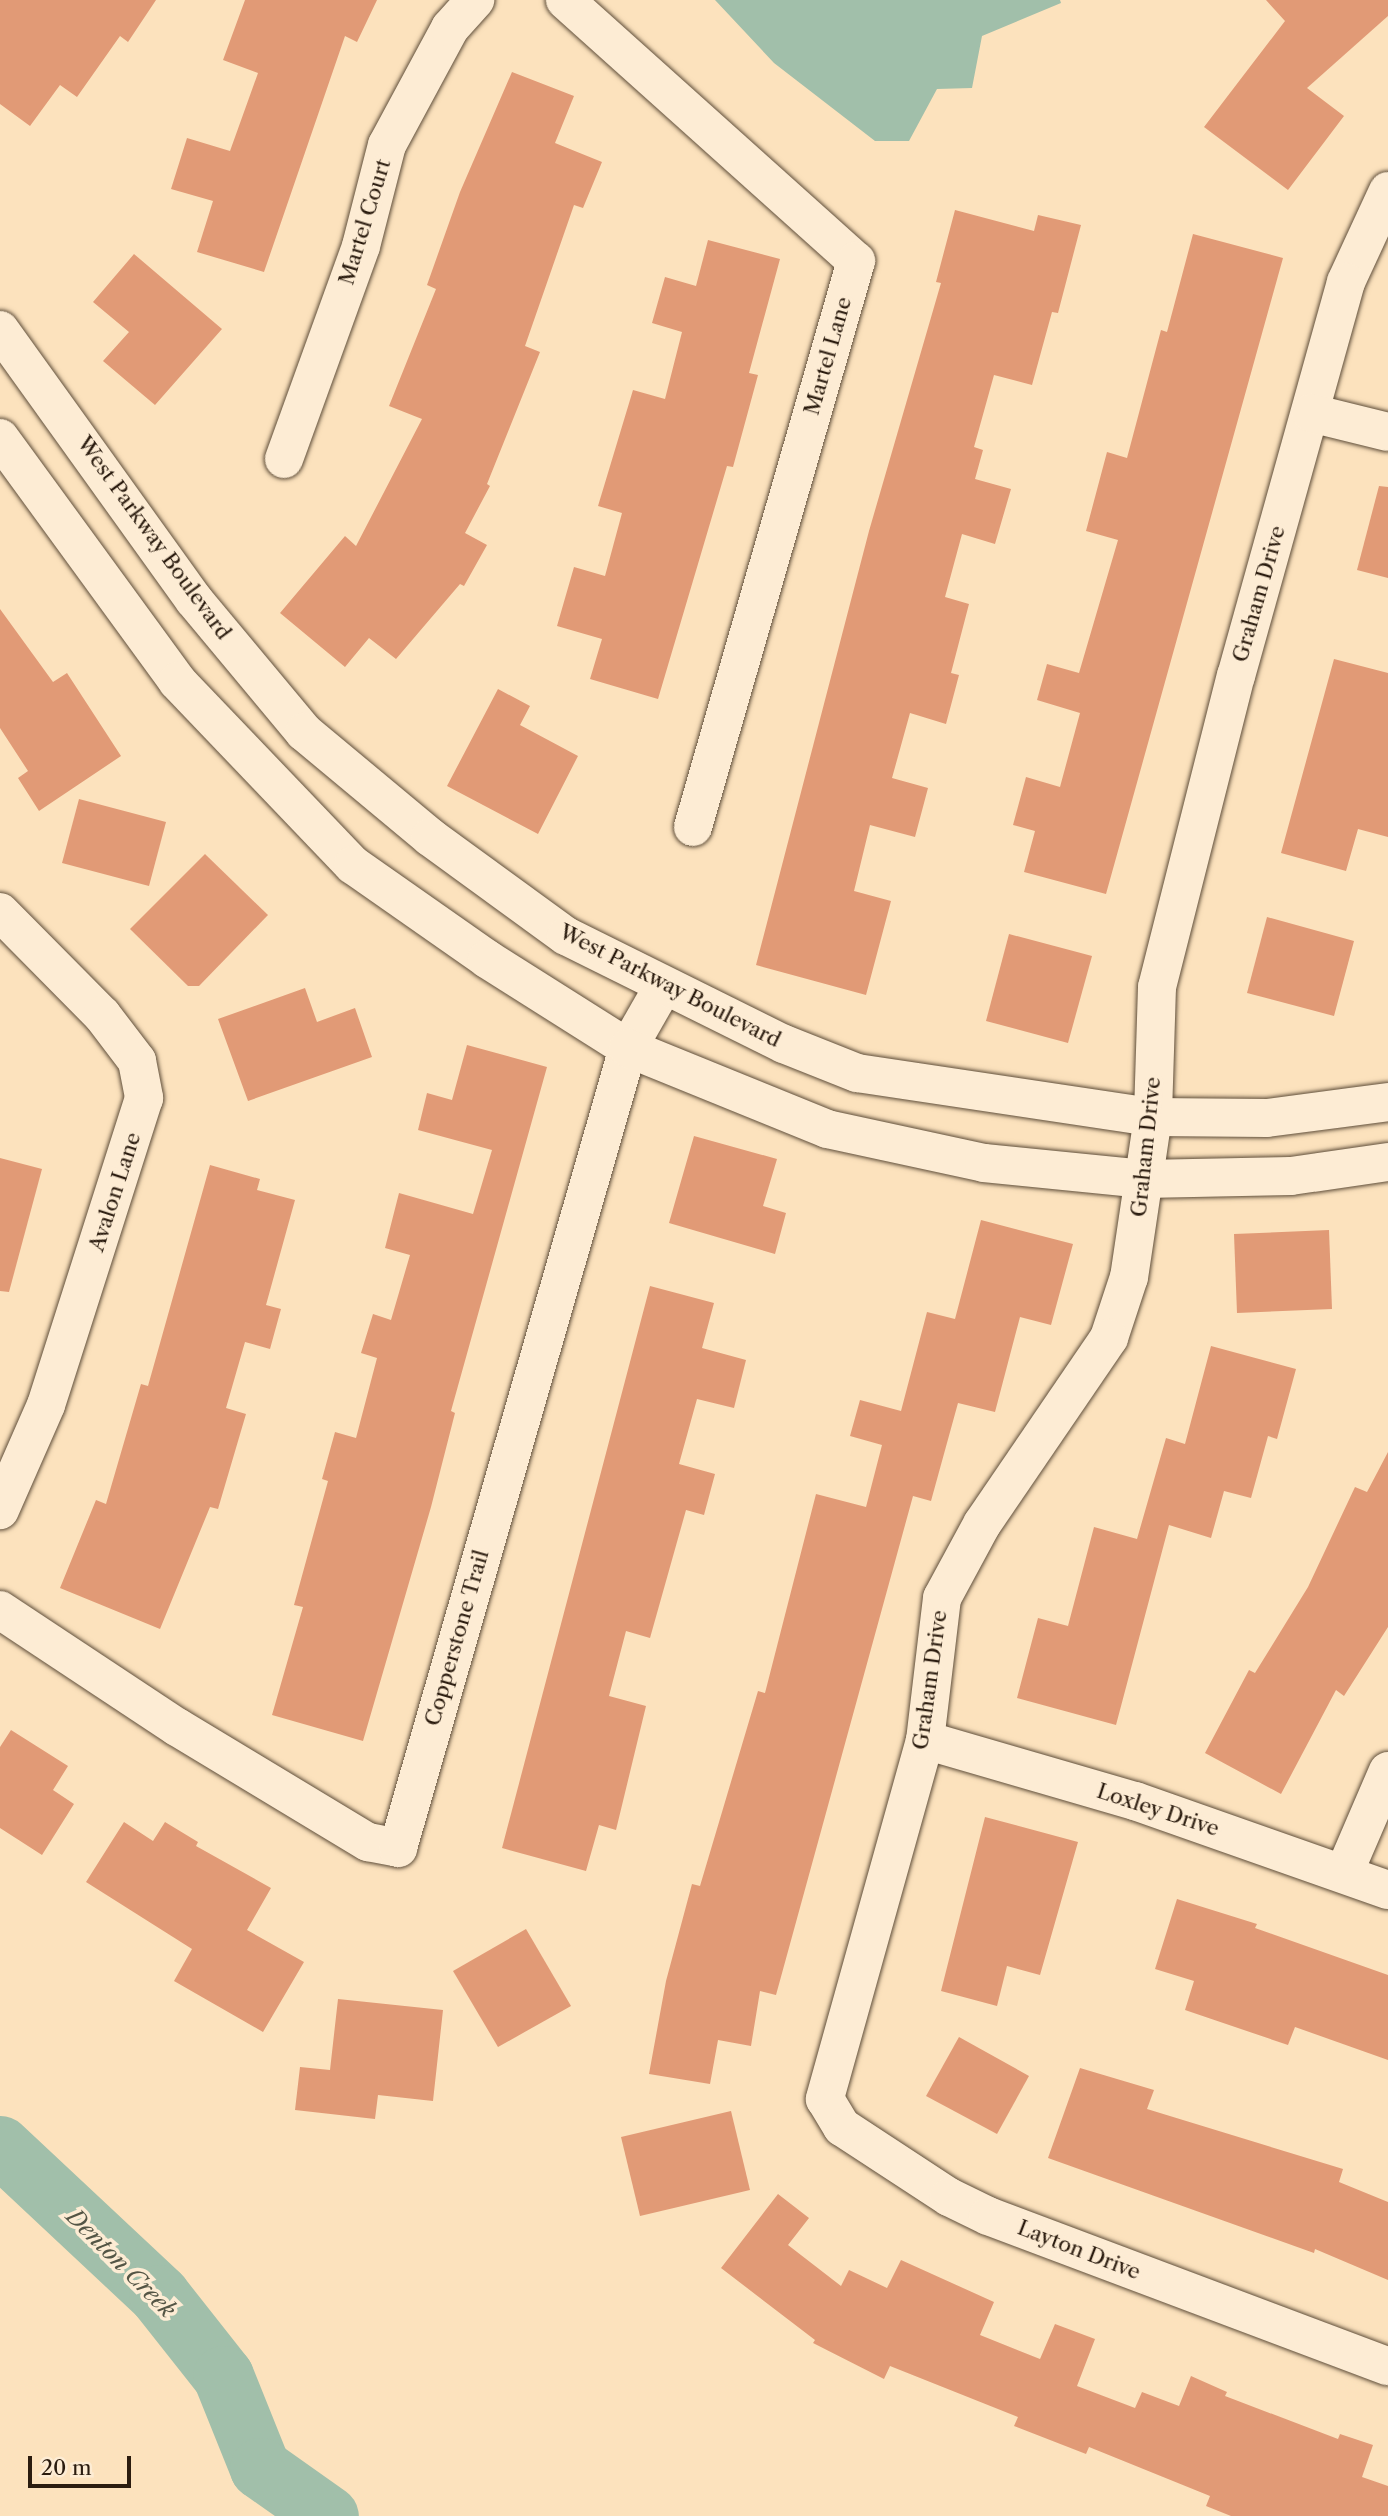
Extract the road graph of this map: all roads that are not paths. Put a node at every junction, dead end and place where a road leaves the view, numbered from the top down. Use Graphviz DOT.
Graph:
graph roads {
  1 [pos="475,0"];
  2 [pos="565,0"];
  3 [pos="1388,191"];
  4 [pos="0,330"];
  5 [pos="1311,413"];
  6 [pos="1388,432"];
  7 [pos="0,438"];
  8 [pos="284,459"];
  9 [pos="693,827"];
  10 [pos="0,912"];
  11 [pos="663,987"];
  12 [pos="628,1048"];
  13 [pos="1388,1102"];
  14 [pos="1153,1117"];
  15 [pos="1388,1162"];
  16 [pos="1144,1179"];
  17 [pos="0,1510"];
  18 [pos="0,1610"];
  19 [pos="925,1740"];
  20 [pos="1388,1771"];
  21 [pos="1345,1873"];
  22 [pos="1388,1890"];
  23 [pos="830,2070"];
  24 [pos="1388,2366"];
  1 -- 8 [label="street, Martel Court"];
  2 -- 9 [label="street, Martel Lane"];
  3 -- 5 [label="street, Graham Drive"];
  4 -- 11 [label="street, West Parkway Boulevard"];
  5 -- 6 [label="street"];
  5 -- 14 [label="street, Graham Drive"];
  7 -- 12 [label="street"];
  10 -- 17 [label="street, Avalon Lane"];
  11 -- 12 [label="street, Copperstone Trail"];
  11 -- 14 [label="street, West Parkway Boulevard"];
  12 -- 16 [label="street"];
  12 -- 18 [label="street, Copperstone Trail"];
  13 -- 14 [label="street, West Parkway Boulevard"];
  14 -- 16 [label="street, Graham Drive"];
  15 -- 16 [label="street"];
  16 -- 19 [label="street, Graham Drive"];
  19 -- 21 [label="street, Loxley Drive"];
  19 -- 23 [label="street, Graham Drive"];
  20 -- 21 [label="street"];
  21 -- 22 [label="street, Loxley Drive"];
  23 -- 24 [label="street, Layton Drive"];
}
